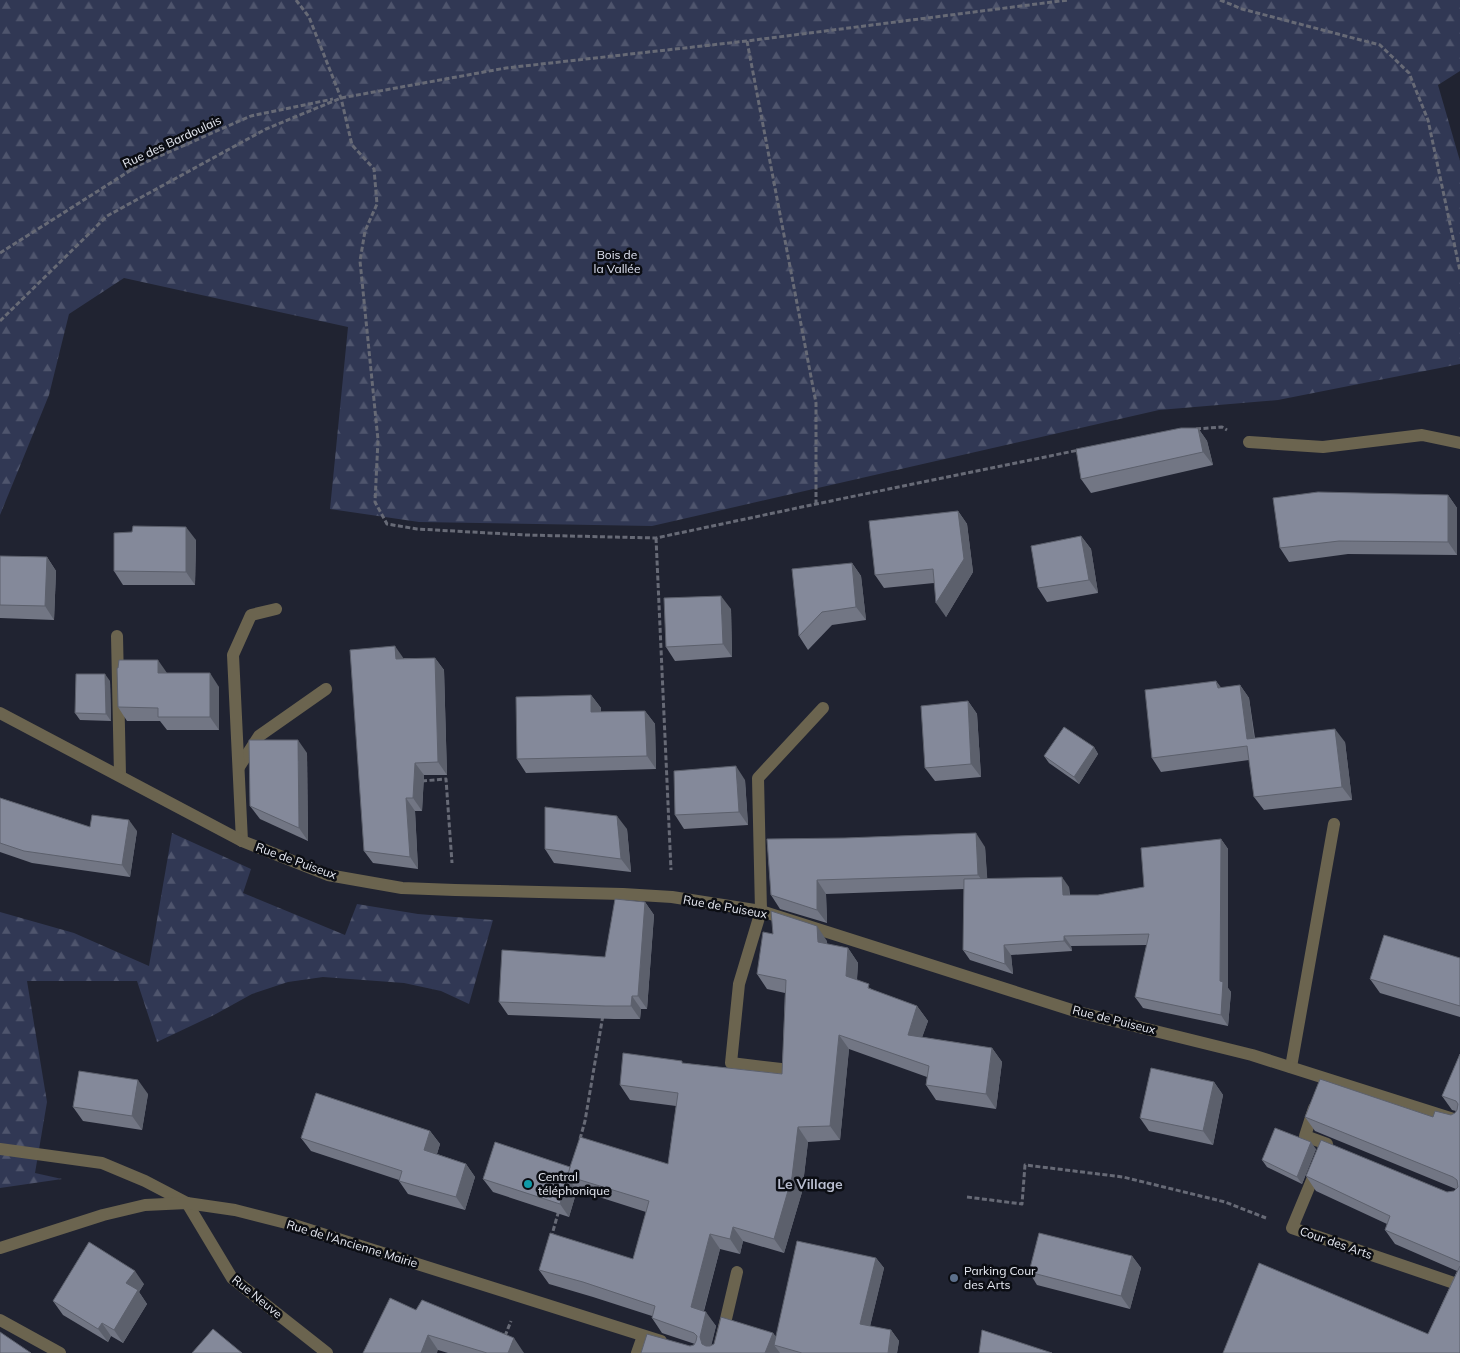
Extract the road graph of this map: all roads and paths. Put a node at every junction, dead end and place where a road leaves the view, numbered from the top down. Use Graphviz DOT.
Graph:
graph roads {
  1 [pos="296,0"];
  2 [pos="1068,0"];
  3 [pos="1220,0"];
  4 [pos="747,41"];
  5 [pos="341,98"];
  6 [pos="0,253"];
  7 [pos="1460,271"];
  8 [pos="0,321"];
  9 [pos="1194,429"];
  10 [pos="1249,442"];
  11 [pos="1460,443"];
  12 [pos="1087,449"];
  13 [pos="816,504"];
  14 [pos="656,538"];
  15 [pos="276,609"];
  16 [pos="117,636"];
  17 [pos="326,689"];
  18 [pos="823,708"];
  19 [pos="0,713"];
  20 [pos="239,767"];
  21 [pos="120,776"];
  22 [pos="422,781"];
  23 [pos="1334,824"];
  24 [pos="242,841"];
  25 [pos="454,890"];
  26 [pos="672,897"];
  27 [pos="761,911"];
  28 [pos="604,1012"];
  29 [pos="1290,1067"];
  30 [pos="781,1069"];
  31 [pos="1322,1087"];
  32 [pos="1460,1121"];
  33 [pos="580,1140"];
  34 [pos="0,1149"];
  35 [pos="967,1197"];
  36 [pos="187,1203"];
  37 [pos="560,1206"];
  38 [pos="1292,1228"];
  39 [pos="549,1244"];
  40 [pos="0,1248"];
  41 [pos="737,1272"];
  42 [pos="1460,1285"];
  43 [pos="521,1298"];
  44 [pos="0,1320"];
  45 [pos="642,1336"];
  46 [pos="502,1344"];
  47 [pos="670,1344"];
  48 [pos="60,1353"];
  49 [pos="328,1353"];
  50 [pos="637,1353"];
  51 [pos="718,1353"];
  1 -- 5 [label="path"];
  2 -- 4 [label="path"];
  3 -- 7 [label="path"];
  4 -- 5 [label="path"];
  4 -- 13 [label="path"];
  5 -- 6 [label="path, Rue des Bardoulais"];
  5 -- 8 [label="path"];
  5 -- 14 [label="path"];
  9 -- 10 [label="path"];
  10 -- 11 [label="street"];
  12 -- 13 [label="path"];
  13 -- 14 [label="path"];
  14 -- 26 [label="path"];
  15 -- 20 [label="street"];
  16 -- 21 [label="street"];
  17 -- 20 [label="street"];
  18 -- 27 [label="street"];
  19 -- 21 [label="street, Rue de Puiseux"];
  20 -- 24 [label="street"];
  21 -- 24 [label="street, Rue de Puiseux"];
  22 -- 25 [label="path"];
  23 -- 29 [label="street"];
  24 -- 25 [label="street, Rue de Puiseux"];
  25 -- 26 [label="street, Rue de Puiseux"];
  26 -- 27 [label="street, Rue de Puiseux"];
  27 -- 29 [label="street, Rue de Puiseux"];
  27 -- 30 [label="street"];
  28 -- 33 [label="path"];
  29 -- 31 [label="street, Rue de Puiseux"];
  31 -- 32 [label="street, Rue de Puiseux"];
  31 -- 38 [label="street, Cour des Arts"];
  34 -- 36 [label="street"];
  35 -- 38 [label="path"];
  36 -- 40 [label="street, Rue de l'Ancienne Mairie"];
  36 -- 43 [label="street, Rue de l'Ancienne Mairie"];
  36 -- 49 [label="street, Rue Neuve"];
  37 -- 39 [label="path"];
  38 -- 42 [label="street, Cour des Arts"];
  41 -- 51 [label="street"];
  43 -- 45 [label="street, Rue de l'Ancienne Mairie"];
  43 -- 46 [label="path"];
  44 -- 48 [label="street"];
  45 -- 47 [label="street, Rue de l'Ancienne Mairie"];
  45 -- 50 [label="street"];
}
